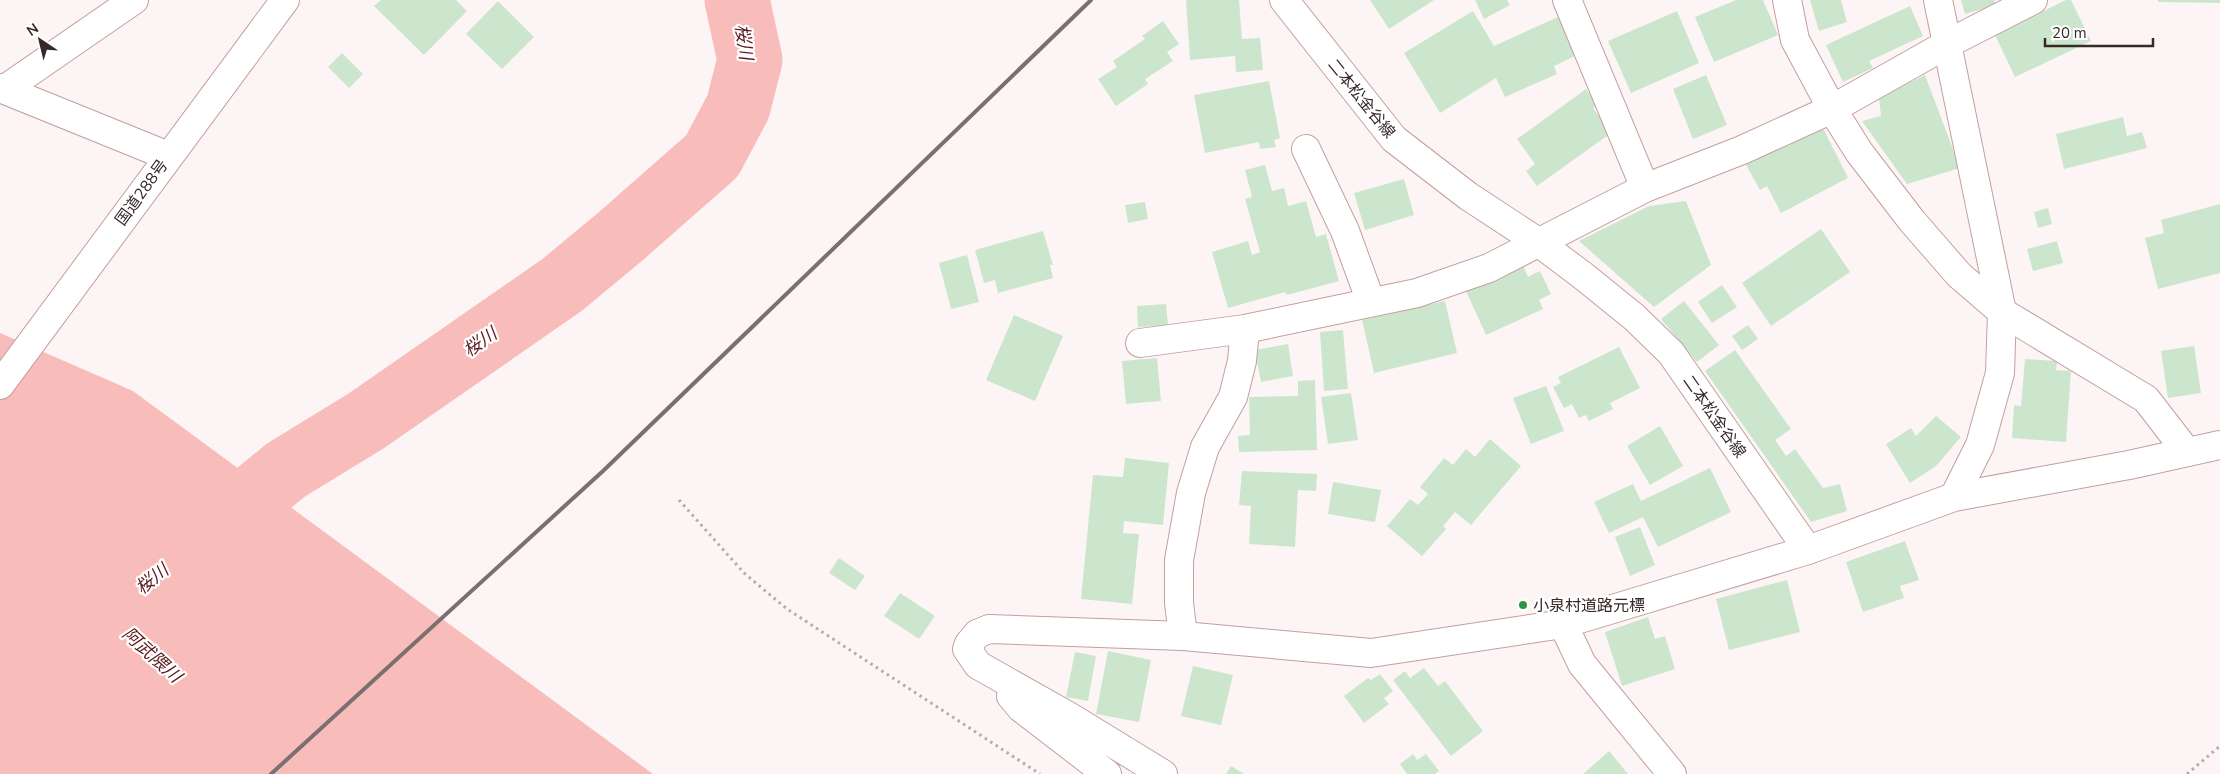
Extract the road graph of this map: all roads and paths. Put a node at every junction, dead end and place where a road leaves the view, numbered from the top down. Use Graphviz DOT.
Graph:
graph roads {
  1 [pos="134,0"];
  2 [pos="284,0"];
  3 [pos="1284,0"];
  4 [pos="1567,0"];
  5 [pos="1787,0"];
  6 [pos="1938,0"];
  7 [pos="2033,0"];
  8 [pos="1949,44"];
  9 [pos="3,88"];
  10 [pos="1832,109"];
  11 [pos="1306,149"];
  12 [pos="168,156"];
  13 [pos="1645,188"];
  14 [pos="1538,242"];
  15 [pos="1371,302"];
  16 [pos="2002,312"];
  17 [pos="1245,329"];
  18 [pos="1140,343"];
  19 [pos="0,385"];
  20 [pos="2220,445"];
  21 [pos="2187,452"];
  22 [pos="1954,497"];
  23 [pos="678,500"];
  24 [pos="1808,550"];
  25 [pos="1563,624"];
  26 [pos="1183,636"];
  27 [pos="996,676"];
  28 [pos="2220,746"];
  29 [pos="1040,774"];
  30 [pos="1107,774"];
  31 [pos="1163,774"];
  32 [pos="1672,774"];
  33 [pos="2187,774"];
  1 -- 9 [label="main road"];
  2 -- 12 [label="main road, 国道288号"];
  3 -- 14 [label="main road, 二本松金谷線"];
  4 -- 13 [label="main road"];
  5 -- 10 [label="main road"];
  6 -- 8 [label="main road"];
  7 -- 8 [label="main road"];
  8 -- 10 [label="main road"];
  8 -- 16 [label="main road"];
  9 -- 12 [label="main road"];
  10 -- 13 [label="main road"];
  10 -- 16 [label="main road"];
  11 -- 15 [label="main road"];
  12 -- 19 [label="main road, 国道288号"];
  13 -- 14 [label="main road"];
  14 -- 15 [label="main road"];
  14 -- 24 [label="main road, 二本松金谷線"];
  15 -- 17 [label="main road"];
  16 -- 21 [label="main road"];
  16 -- 22 [label="main road"];
  17 -- 18 [label="main road"];
  17 -- 26 [label="main road"];
  20 -- 21 [label="main road"];
  21 -- 22 [label="main road"];
  22 -- 24 [label="main road"];
  23 -- 29 [label="path"];
  24 -- 25 [label="main road"];
  25 -- 26 [label="main road"];
  25 -- 32 [label="main road"];
  26 -- 27 [label="main road"];
  27 -- 30 [label="main road"];
  27 -- 31 [label="main road"];
  28 -- 33 [label="path"];
}
